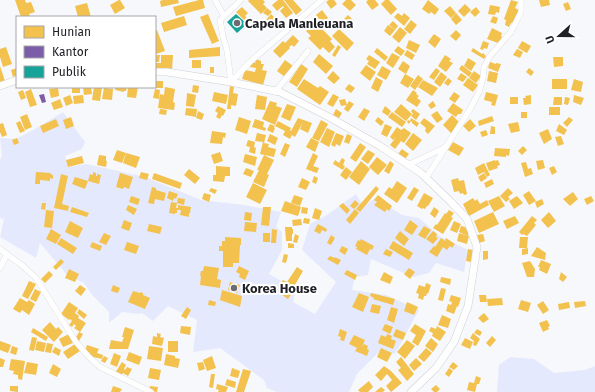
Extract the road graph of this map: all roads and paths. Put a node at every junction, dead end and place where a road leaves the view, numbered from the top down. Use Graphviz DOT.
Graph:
graph roads {
  1 [pos="215,0"];
  2 [pos="241,0"];
  3 [pos="322,0"];
  4 [pos="521,0"];
  5 [pos="224,16"];
  6 [pos="308,51"];
  7 [pos="156,72"];
  8 [pos="16,80"];
  9 [pos="232,82"];
  10 [pos="0,86"];
  11 [pos="275,92"];
  12 [pos="446,147"];
  13 [pos="408,165"];
  14 [pos="426,178"];
  15 [pos="0,249"];
  16 [pos="7,254"];
  17 [pos="0,268"];
  18 [pos="150,392"];
  19 [pos="411,392"];
  1 -- 5 [label="street"];
  2 -- 5 [label="street"];
  3 -- 9 [label="street"];
  4 -- 12 [label="street"];
  5 -- 9 [label="street"];
  6 -- 11 [label="street"];
  7 -- 9 [label="street"];
  8 -- 10 [label="street"];
  9 -- 11 [label="street"];
  11 -- 13 [label="street"];
  12 -- 13 [label="street"];
  12 -- 14 [label="street"];
  13 -- 14 [label="street"];
  14 -- 19 [label="street"];
  15 -- 16 [label="street"];
  16 -- 17 [label="street"];
  16 -- 18 [label="street"];
}
